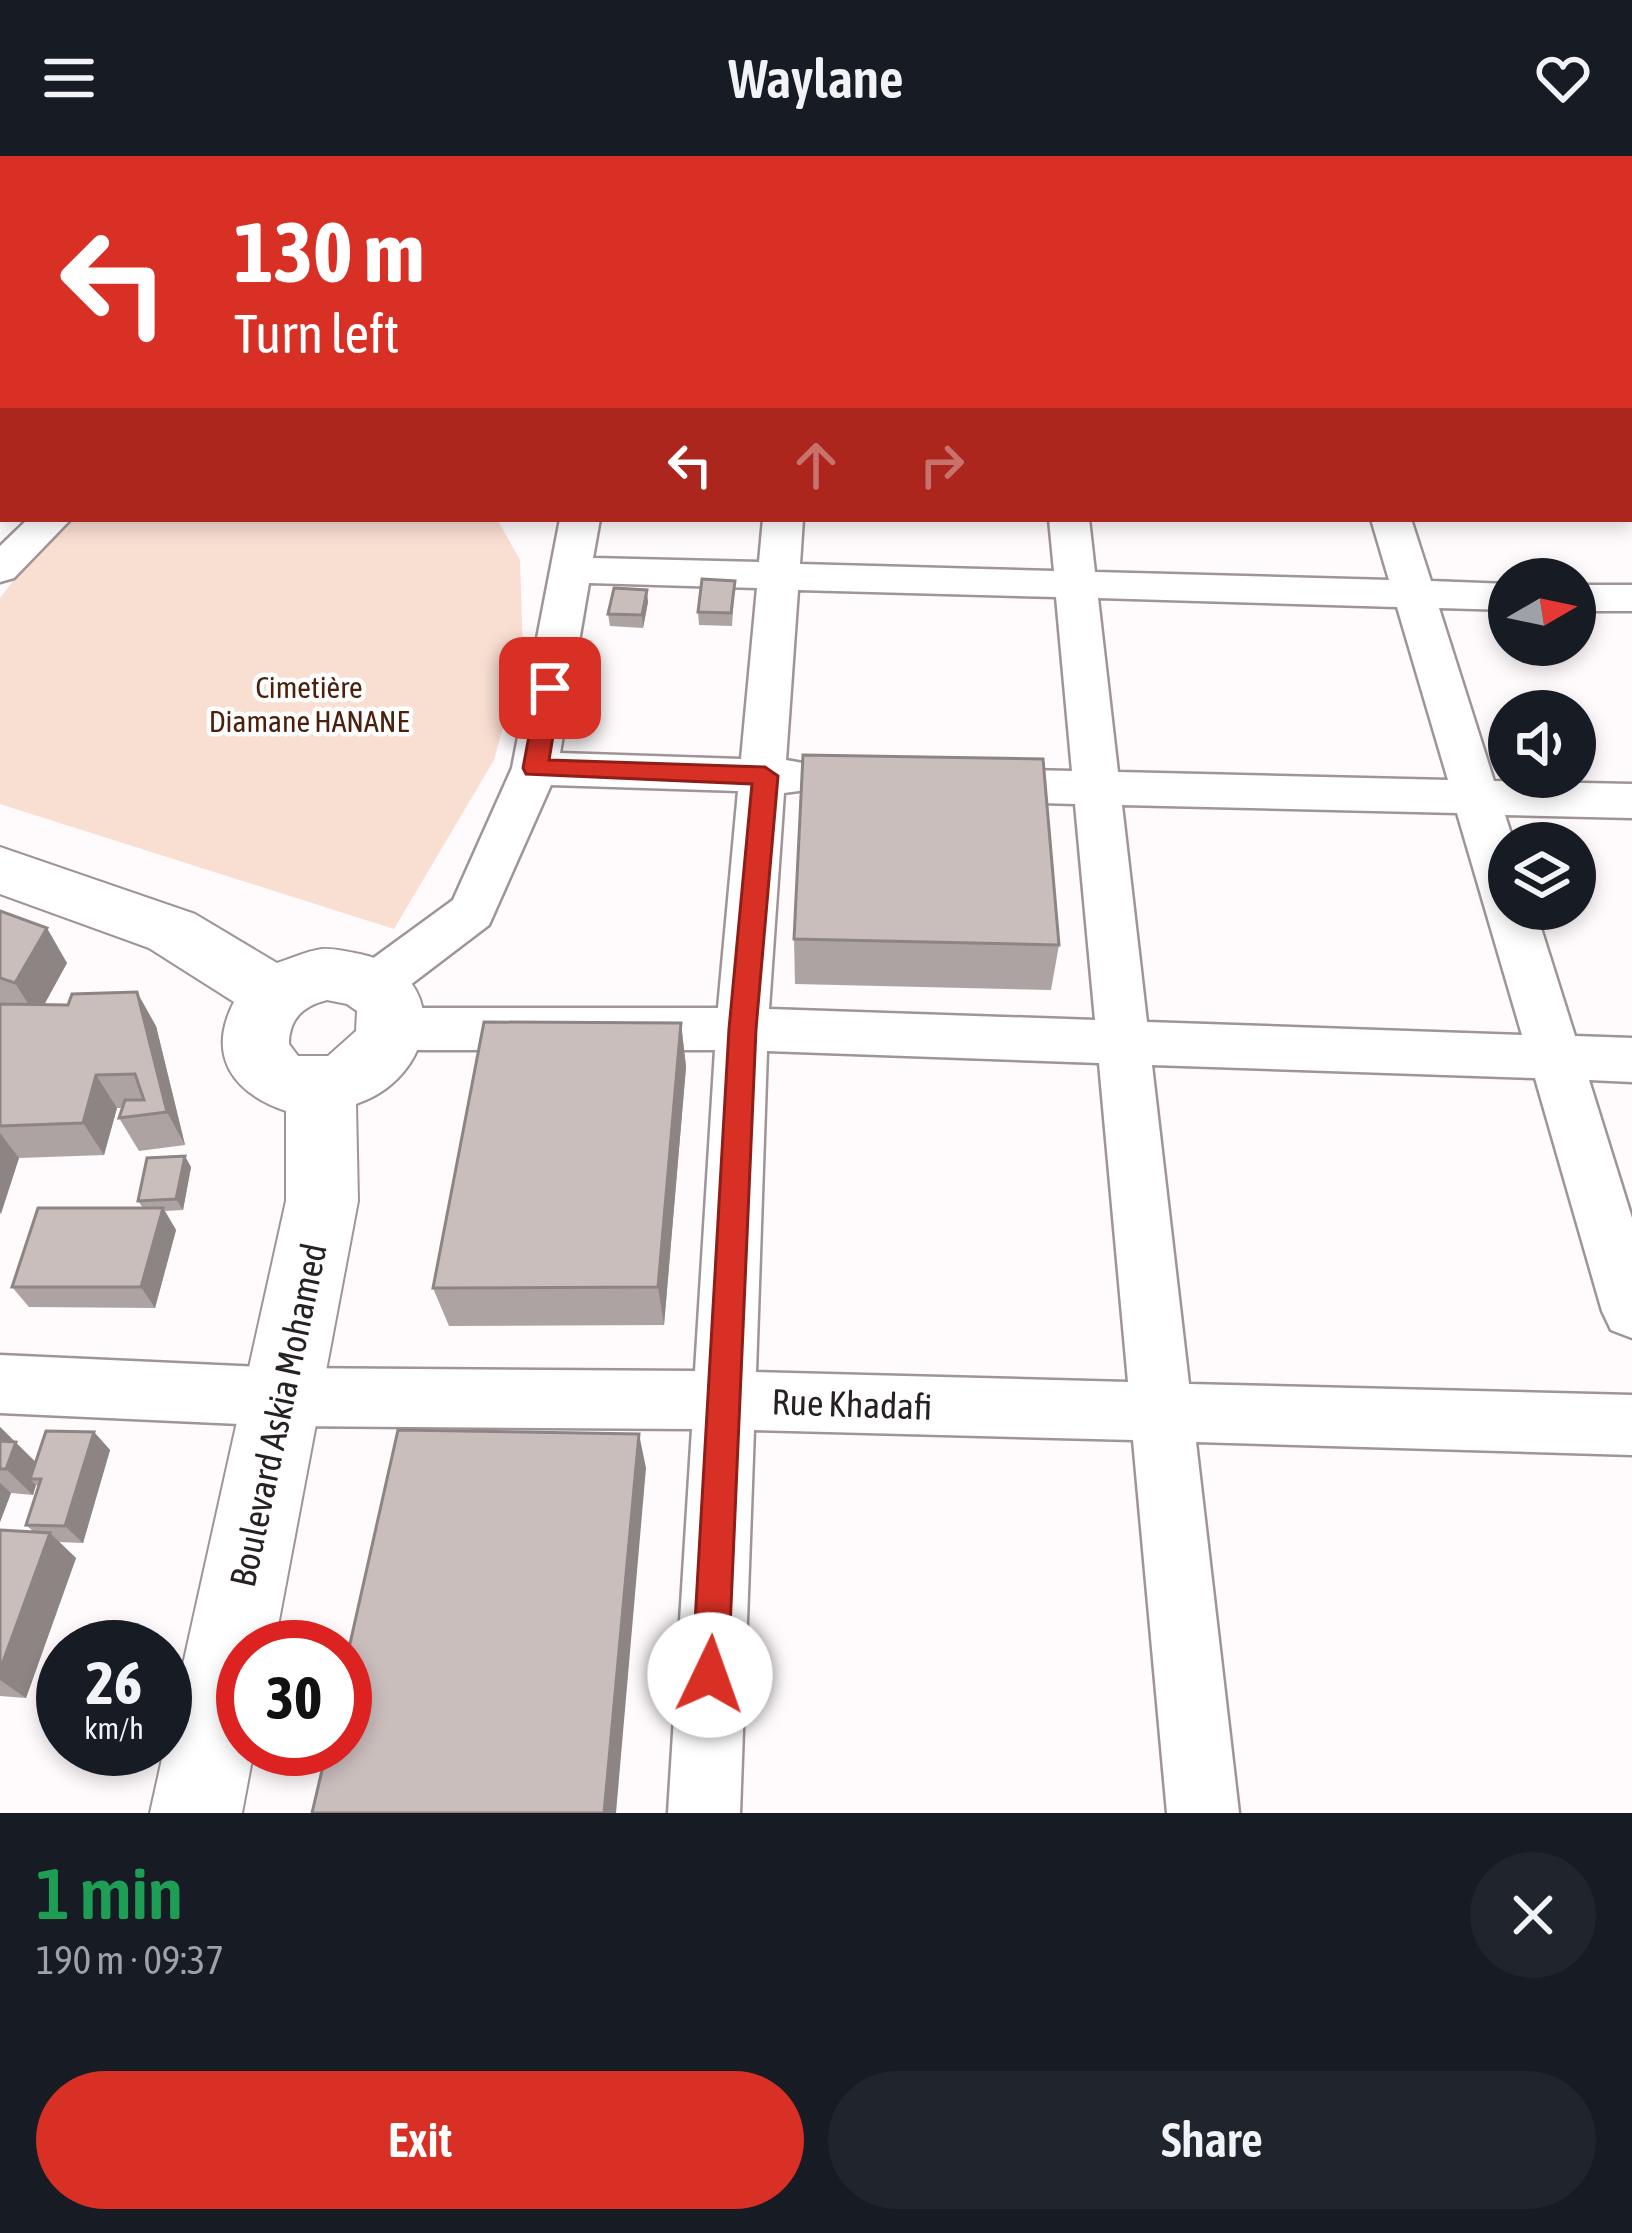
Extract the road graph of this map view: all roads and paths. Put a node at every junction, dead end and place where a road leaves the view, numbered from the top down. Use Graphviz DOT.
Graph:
graph roads {
  1 [pos="48,522"];
  2 [pos="580,522"];
  3 [pos="783,522"];
  4 [pos="1069,522"];
  5 [pos="1392,522"];
  6 [pos="0,569"];
  7 [pos="572,570"];
  8 [pos="780,576"];
  9 [pos="1076,584"];
  10 [pos="1414,596"];
  11 [pos="1488,597"];
  12 [pos="1596,598"];
  13 [pos="1632,598"];
  14 [pos="535,768"];
  15 [pos="765,776"];
  16 [pos="836,779"];
  17 [pos="931,783"];
  18 [pos="1096,790"];
  19 [pos="1476,798"];
  20 [pos="1632,801"];
  21 [pos="1488,838"];
  22 [pos="0,870"];
  23 [pos="1516,930"];
  24 [pos="276,995"];
  25 [pos="384,1007"];
  26 [pos="742,1029"];
  27 [pos="1124,1045"];
  28 [pos="1556,1058"];
  29 [pos="1632,1060"];
  30 [pos="320,1086"];
  31 [pos="1632,1311"];
  32 [pos="0,1384"];
  33 [pos="284,1396"];
  34 [pos="722,1400"];
  35 [pos="1162,1413"];
  36 [pos="1632,1425"];
  37 [pos="196,1813"];
  38 [pos="704,1813"];
  39 [pos="1203,1813"];
  1 -- 6 [label="street"];
  2 -- 7 [label="street"];
  3 -- 8 [label="street"];
  4 -- 9 [label="street"];
  5 -- 10 [label="street"];
  7 -- 8 [label="street"];
  7 -- 14 [label="street"];
  8 -- 9 [label="street"];
  8 -- 15 [label="street"];
  9 -- 10 [label="street"];
  9 -- 18 [label="street"];
  10 -- 11 [label="street"];
  10 -- 19 [label="street"];
  12 -- 13 [label="street"];
  14 -- 15 [label="street"];
  14 -- 25 [label="street"];
  15 -- 16 [label="street"];
  15 -- 26 [label="street"];
  17 -- 18 [label="street"];
  18 -- 19 [label="street"];
  18 -- 27 [label="street"];
  19 -- 20 [label="street"];
  19 -- 21 [label="street"];
  22 -- 24 [label="street"];
  23 -- 28 [label="street"];
  24 -- 25 [label="street"];
  24 -- 30 [label="street"];
  25 -- 26 [label="street"];
  25 -- 30 [label="street"];
  26 -- 27 [label="street"];
  26 -- 34 [label="street"];
  27 -- 28 [label="street"];
  27 -- 35 [label="street"];
  28 -- 29 [label="street"];
  28 -- 31 [label="street"];
  30 -- 33 [label="street, Boulevard Askia Mohamed"];
  32 -- 33 [label="street, Rue Khadafi"];
  33 -- 34 [label="street, Rue Khadafi"];
  33 -- 37 [label="street, Boulevard Askia Mohamed"];
  34 -- 35 [label="street, Rue Khadafi"];
  34 -- 38 [label="street"];
  35 -- 36 [label="street, Rue Khadafi"];
  35 -- 39 [label="street"];
}
